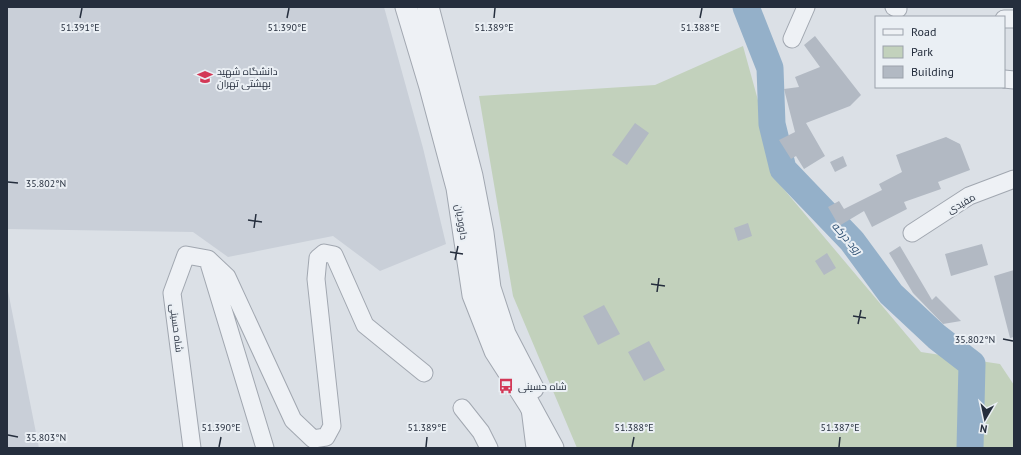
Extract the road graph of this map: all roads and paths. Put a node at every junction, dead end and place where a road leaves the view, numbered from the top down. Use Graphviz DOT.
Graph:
graph roads {
  1 [pos="406,7"];
  2 [pos="428,7"];
  3 [pos="806,7"];
  4 [pos="792,39"];
  5 [pos="1014,179"];
  6 [pos="912,233"];
  7 [pos="208,260"];
  8 [pos="424,373"];
  9 [pos="534,401"];
  10 [pos="462,408"];
  11 [pos="192,448"];
  12 [pos="265,448"];
  13 [pos="488,448"];
  14 [pos="535,448"];
  15 [pos="554,448"];
  16 [pos="566,448"];
  1 -- 9 [label="street, داوودیان"];
  2 -- 9 [label="street, داوودیان"];
  3 -- 4 [label="street"];
  5 -- 6 [label="street, مفیدی"];
  7 -- 8 [label="street, شاه حسینی"];
  7 -- 11 [label="street, شاه حسینی"];
  7 -- 12 [label="street"];
  9 -- 14 [label="street"];
  9 -- 15 [label="street, داوودیان"];
  9 -- 16 [label="street, داوودیان"];
  10 -- 13 [label="street"];
}
